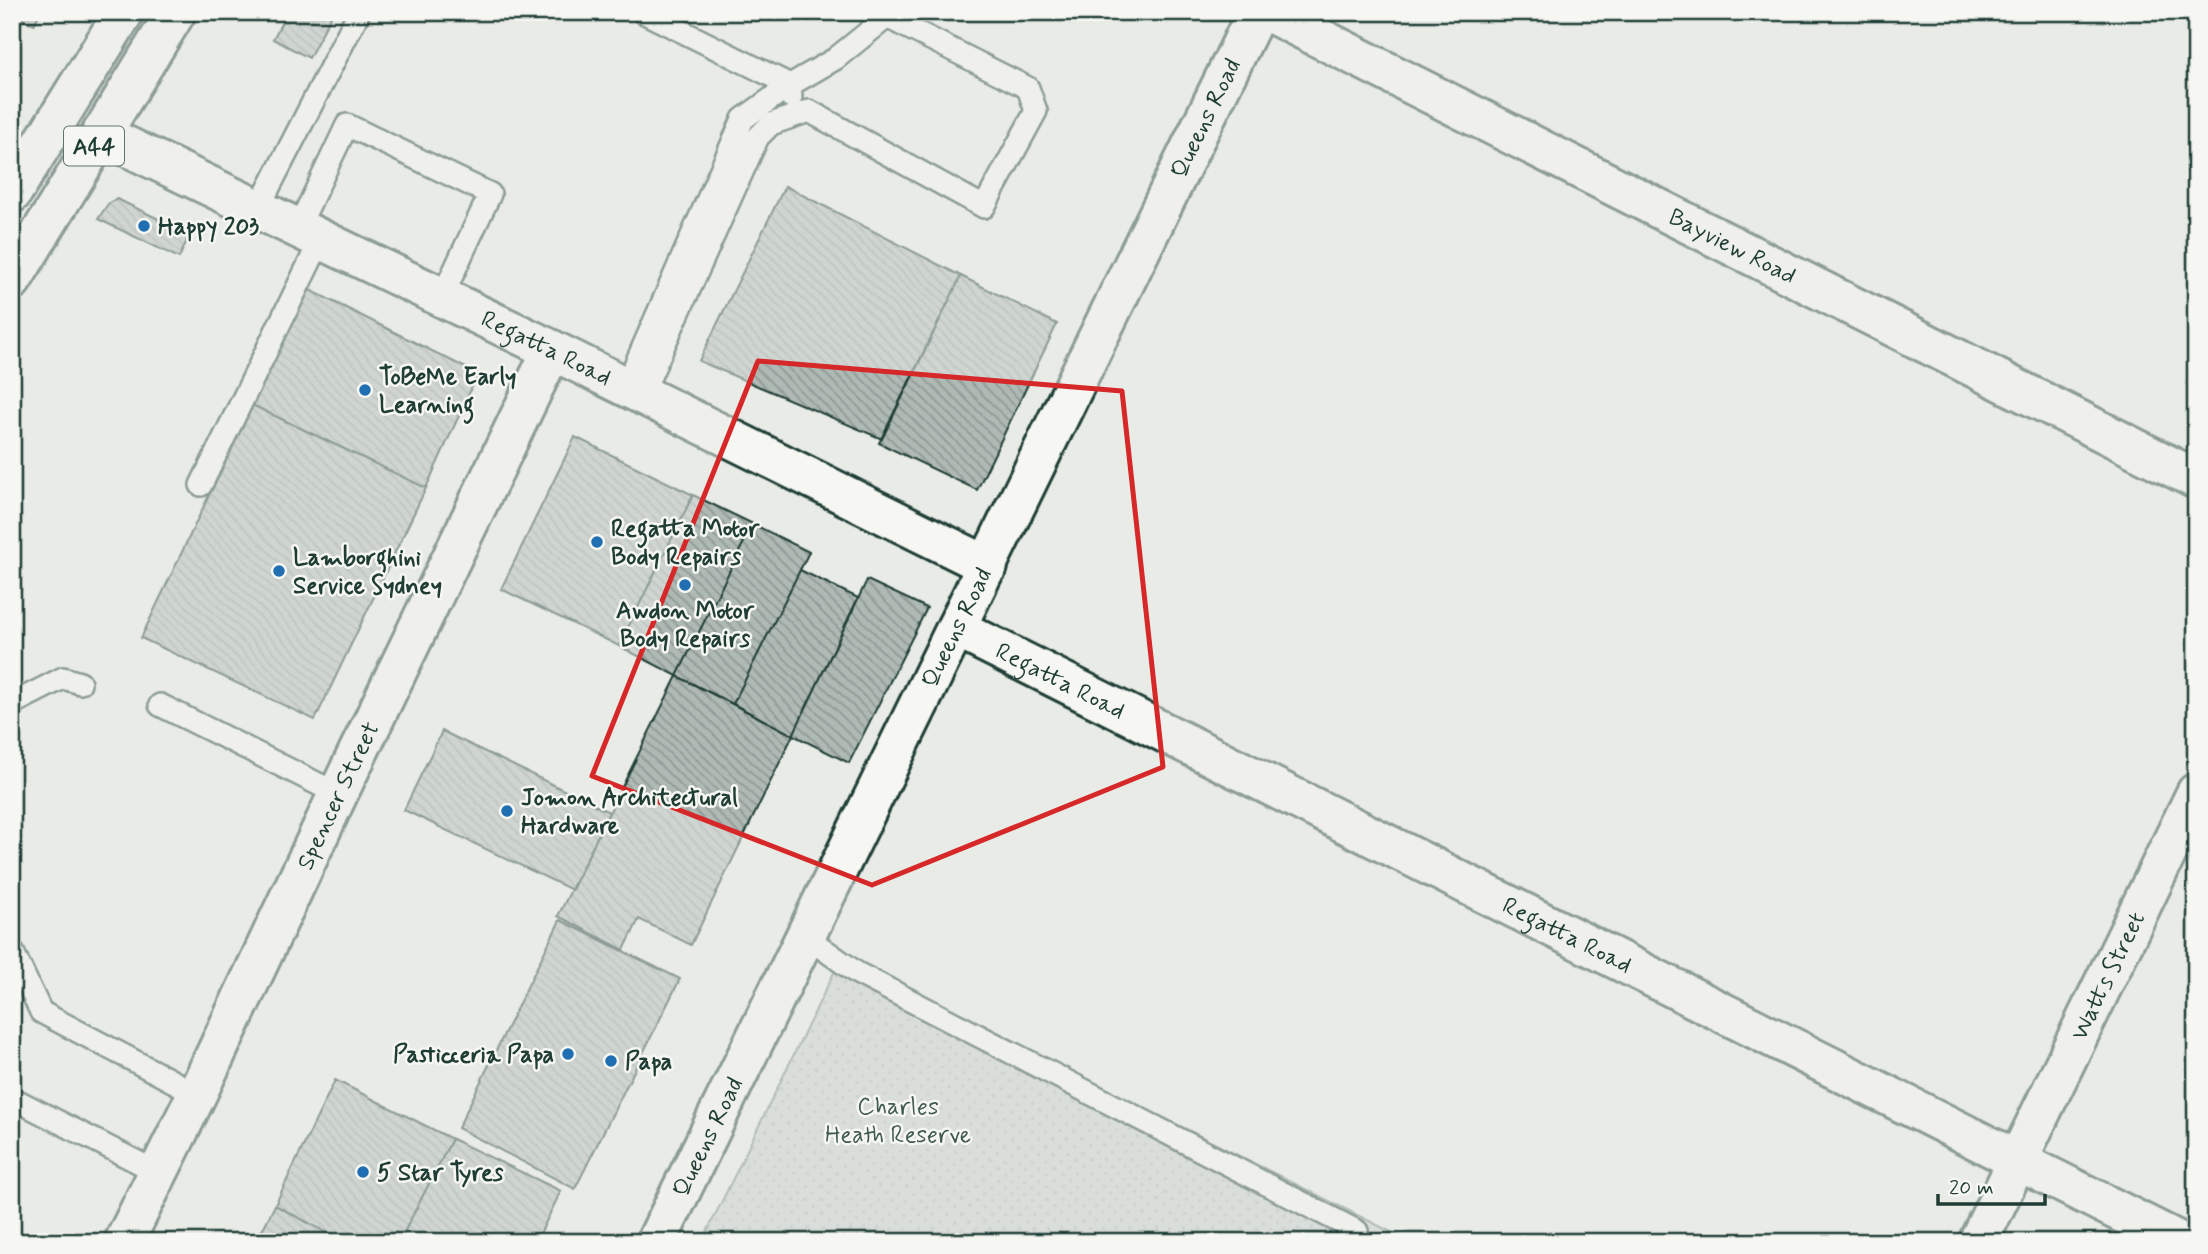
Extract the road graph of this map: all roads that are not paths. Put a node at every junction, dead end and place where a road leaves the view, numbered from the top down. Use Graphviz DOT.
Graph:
graph roads {
  1 [pos="124,12"];
  2 [pos="176,12"];
  3 [pos="359,12"];
  4 [pos="643,12"];
  5 [pos="1258,12"];
  6 [pos="1268,12"];
  7 [pos="789,85"];
  8 [pos="794,116"];
  9 [pos="101,134"];
  10 [pos="12,193"];
  11 [pos="258,209"];
  12 [pos="309,233"];
  13 [pos="12,280"];
  14 [pos="442,297"];
  15 [pos="552,350"];
  16 [pos="634,390"];
  17 [pos="2196,480"];
  18 [pos="201,485"];
  19 [pos="988,566"];
  20 [pos="956,628"];
  21 [pos="80,683"];
  22 [pos="12,704"];
  23 [pos="160,705"];
  24 [pos="2196,793"];
  25 [pos="338,794"];
  26 [pos="805,936"];
  27 [pos="12,950"];
  28 [pos="197,1094"];
  29 [pos="12,1098"];
  30 [pos="2019,1160"];
  31 [pos="159,1173"];
  32 [pos="1357,1231"];
  33 [pos="124,1242"];
  34 [pos="656,1242"];
  35 [pos="1978,1242"];
  36 [pos="2180,1242"];
  1 -- 10 [label="main road, A44"];
  2 -- 9 [label="main road, A44"];
  3 -- 11 [label="lane"];
  4 -- 7 [label="lane"];
  5 -- 19 [label="main road, Queens Road"];
  6 -- 17 [label="main road, Bayview Road"];
  7 -- 8 [label="lane"];
  7 -- 8 [label="lane"];
  7 -- 16 [label="lane"];
  8 -- 16 [label="lane"];
  9 -- 11 [label="main road, Regatta Road"];
  9 -- 13 [label="main road, A44"];
  11 -- 12 [label="main road, Regatta Road"];
  12 -- 14 [label="main road, Regatta Road"];
  12 -- 14 [label="lane"];
  12 -- 18 [label="lane"];
  14 -- 15 [label="main road, Regatta Road"];
  15 -- 16 [label="main road, Regatta Road"];
  15 -- 25 [label="main road, Spencer Street"];
  16 -- 19 [label="main road, Regatta Road"];
  19 -- 20 [label="main road, Queens Road"];
  20 -- 26 [label="main road, Queens Road"];
  20 -- 30 [label="main road, Regatta Road"];
  21 -- 22 [label="lane"];
  23 -- 25 [label="lane"];
  24 -- 30 [label="main road, Watts Street"];
  25 -- 28 [label="main road, Spencer Street"];
  26 -- 32 [label="lane"];
  26 -- 34 [label="main road, Queens Road"];
  27 -- 28 [label="lane"];
  28 -- 31 [label="main road, Spencer Street"];
  29 -- 31 [label="lane"];
  30 -- 35 [label="main road, Watts Street"];
  30 -- 36 [label="main road, Regatta Road"];
  31 -- 33 [label="main road, Spencer Street"];
}
